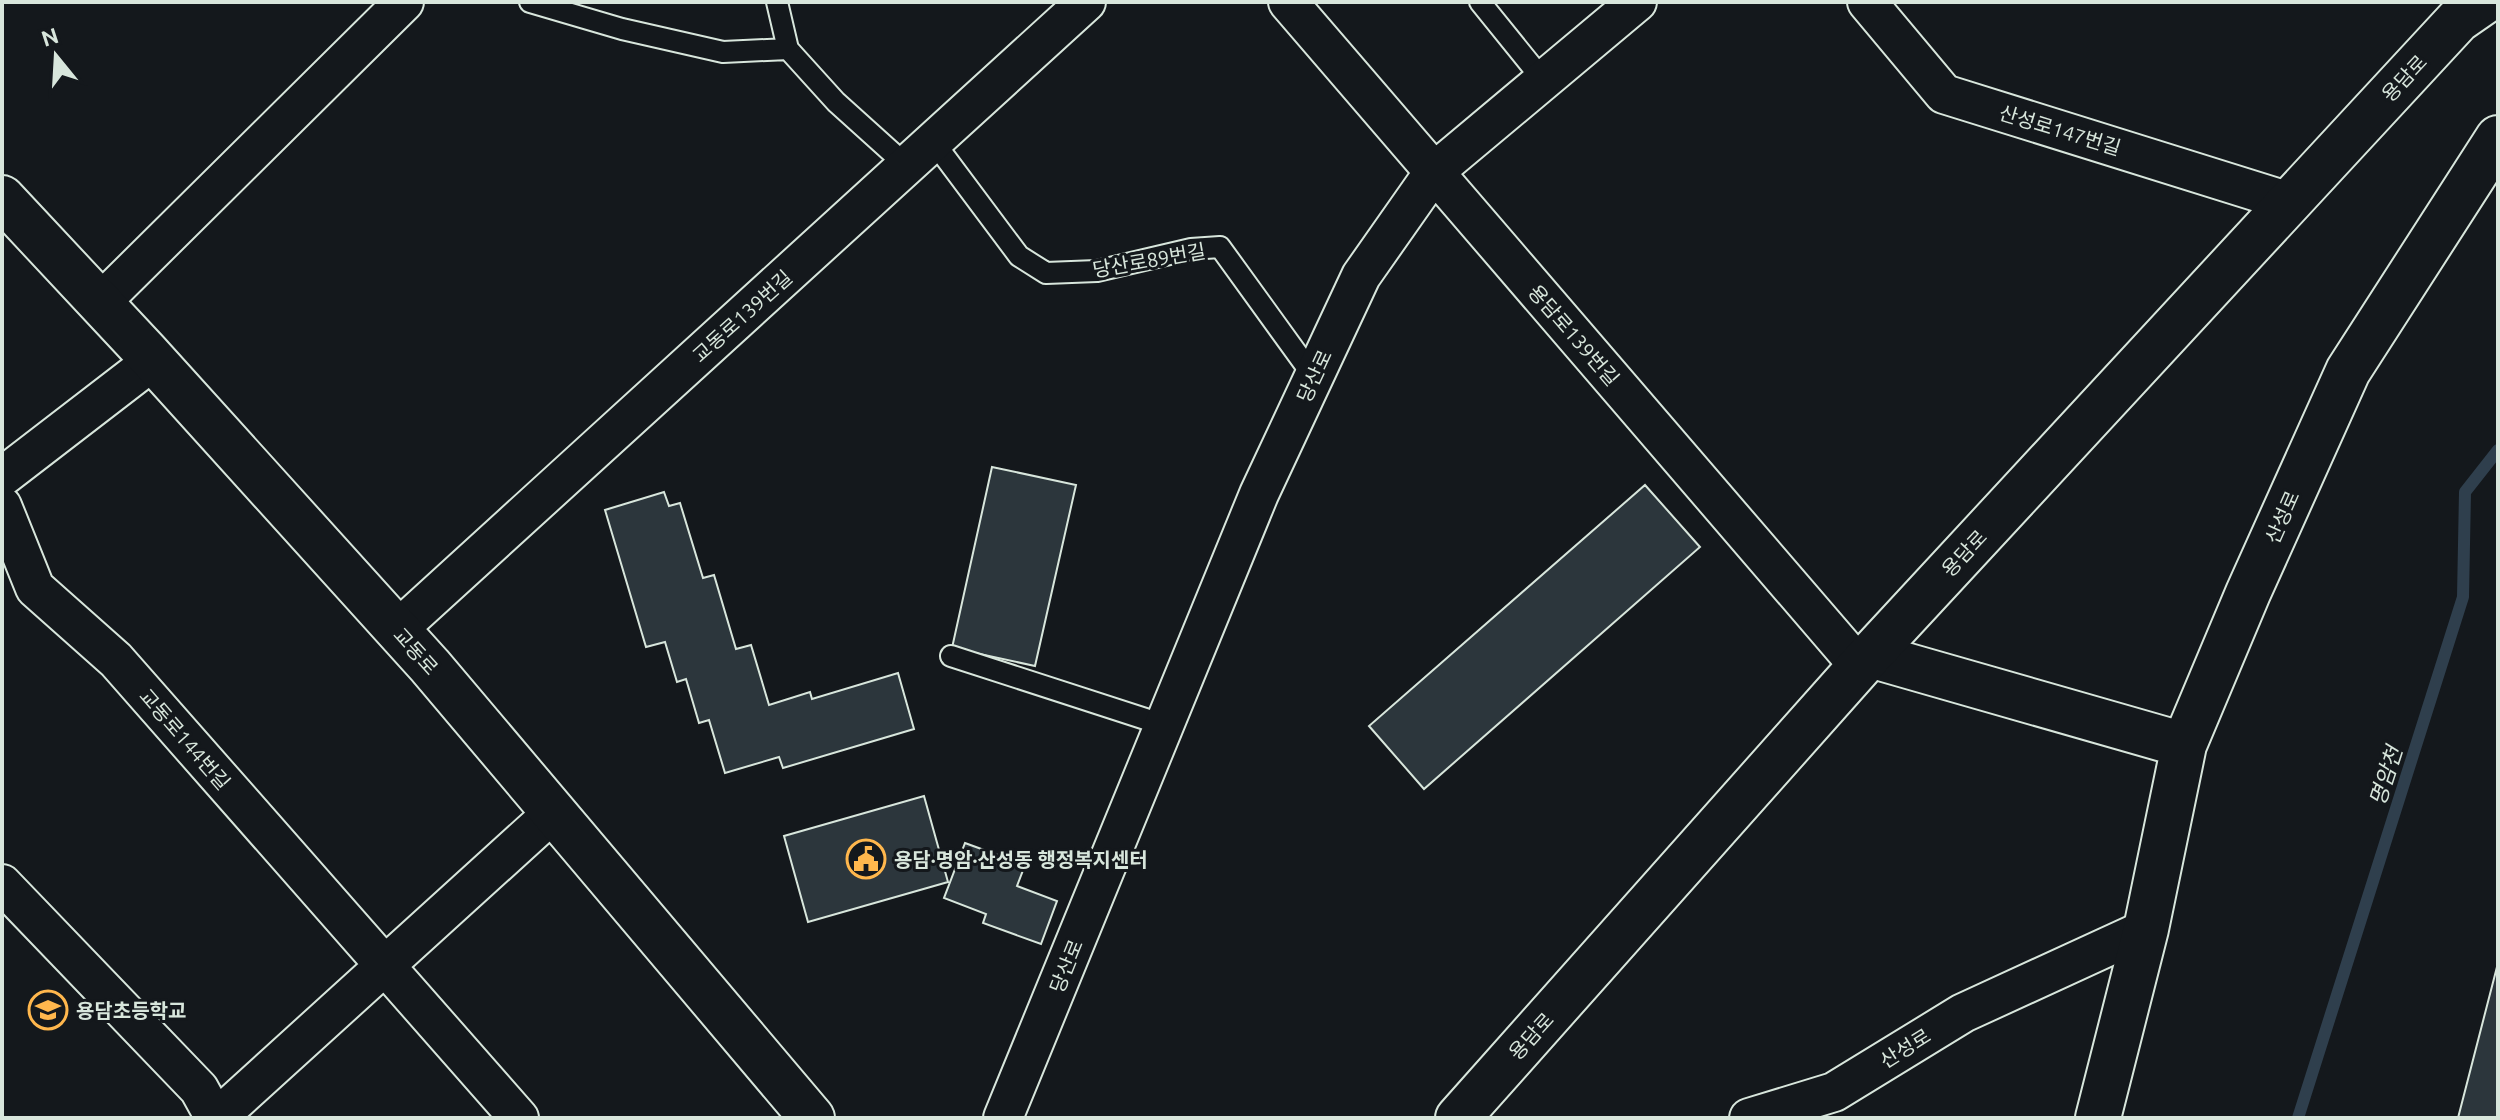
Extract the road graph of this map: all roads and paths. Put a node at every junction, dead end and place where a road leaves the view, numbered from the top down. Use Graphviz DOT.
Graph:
graph roads {
  1 [pos="404,2"];
  2 [pos="530,2"];
  3 [pos="777,2"];
  4 [pos="1086,2"];
  5 [pos="1288,2"];
  6 [pos="1480,2"];
  7 [pos="1637,2"];
  8 [pos="1867,2"];
  9 [pos="2484,2"];
  10 [pos="788,49"];
  11 [pos="1543,80"];
  12 [pos="2498,138"];
  13 [pos="920,153"];
  14 [pos="1434,172"];
  15 [pos="2,198"];
  16 [pos="2290,202"];
  17 [pos="100,303"];
  18 [pos="154,360"];
  19 [pos="1314,377"];
  20 [pos="2,477"];
  21 [pos="2,506"];
  22 [pos="397,630"];
  23 [pos="951,656"];
  24 [pos="1865,661"];
  25 [pos="1164,725"];
  26 [pos="2184,745"];
  27 [pos="554,812"];
  28 [pos="2,884"];
  29 [pos="2146,929"];
  30 [pos="384,966"];
  31 [pos="216,1118"];
  32 [pos="519,1118"];
  33 [pos="812,1118"];
  34 [pos="1003,1118"];
  35 [pos="1458,1118"];
  36 [pos="1749,1118"];
  37 [pos="2098,1118"];
  1 -- 17 [label="street"];
  2 -- 10 [label="lane"];
  3 -- 10 [label="lane, 당산로89번길"];
  4 -- 13 [label="street, 교동로139번길"];
  5 -- 14 [label="street, 용담로139번길"];
  6 -- 11 [label="lane"];
  7 -- 11 [label="street, 당산로"];
  8 -- 16 [label="street, 산성로147번길"];
  9 -- 16 [label="street, 용담로"];
  10 -- 13 [label="lane, 당산로89번길"];
  11 -- 14 [label="street, 당산로"];
  12 -- 26 [label="street, 산성로"];
  13 -- 19 [label="lane, 당산로89번길"];
  13 -- 22 [label="street, 교동로139번길"];
  14 -- 19 [label="street, 당산로"];
  14 -- 24 [label="street, 용담로139번길"];
  15 -- 17 [label="street, 교동로"];
  16 -- 24 [label="street, 용담로"];
  17 -- 18 [label="street, 교동로"];
  18 -- 20 [label="street"];
  18 -- 22 [label="street, 교동로"];
  19 -- 25 [label="street, 당산로"];
  21 -- 30 [label="street, 교동로144번길"];
  22 -- 27 [label="street, 교동로"];
  23 -- 25 [label="lane"];
  24 -- 26 [label="street"];
  24 -- 35 [label="street, 용담로"];
  25 -- 34 [label="street, 당산로"];
  26 -- 29 [label="street, 산성로"];
  27 -- 30 [label="street"];
  27 -- 33 [label="street, 교동로"];
  28 -- 31 [label="street"];
  29 -- 36 [label="street, 산성로"];
  29 -- 37 [label="street, 산성로"];
  30 -- 31 [label="street"];
  30 -- 32 [label="street, 교동로144번길"];
}
